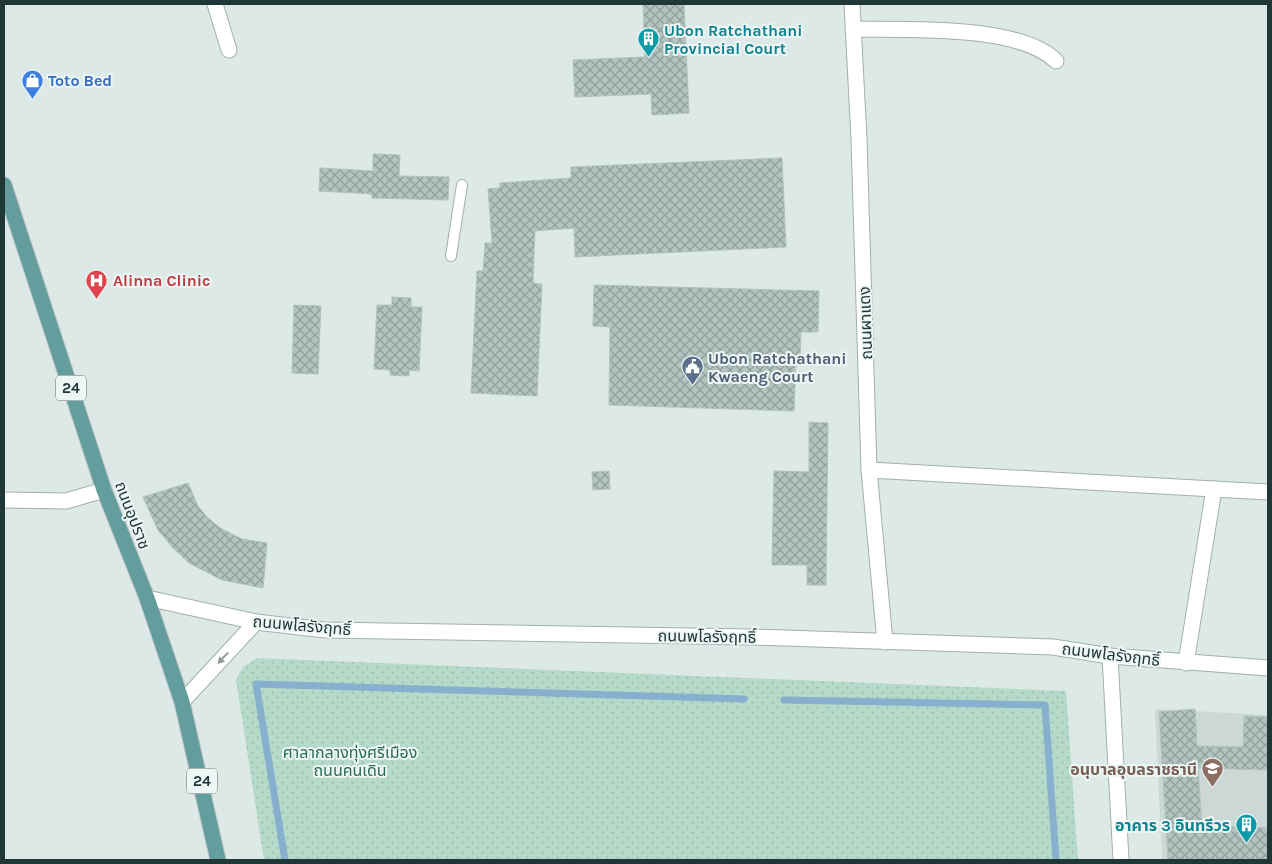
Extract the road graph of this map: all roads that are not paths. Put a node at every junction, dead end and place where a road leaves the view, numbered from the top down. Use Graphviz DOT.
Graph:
graph roads {
  1 [pos="215,4"];
  2 [pos="852,4"];
  3 [pos="853,29"];
  4 [pos="229,50"];
  5 [pos="1056,61"];
  6 [pos="4,185"];
  7 [pos="462,185"];
  8 [pos="450,256"];
  9 [pos="869,470"];
  10 [pos="1214,489"];
  11 [pos="104,490"];
  12 [pos="1268,492"];
  13 [pos="4,500"];
  14 [pos="147,598"];
  15 [pos="256,622"];
  16 [pos="885,642"];
  17 [pos="1110,656"];
  18 [pos="1186,663"];
  19 [pos="1268,668"];
  20 [pos="182,702"];
  21 [pos="218,860"];
  22 [pos="1121,860"];
  1 -- 4 [label="street"];
  2 -- 3 [label="street, ถนนผาแดง"];
  3 -- 5 [label="street"];
  3 -- 9 [label="street, ถนนผาแดง"];
  6 -- 11 [label="main road, ถนนอุปราช / 24"];
  7 -- 8 [label="lane"];
  9 -- 10 [label="street"];
  9 -- 16 [label="street, ถนนผาแดง"];
  10 -- 12 [label="street"];
  10 -- 18 [label="street"];
  11 -- 13 [label="street"];
  11 -- 14 [label="main road, ถนนอุปราช / 24"];
  14 -- 15 [label="street, ถนนพโลรังฤทธิ์"];
  14 -- 20 [label="main road, ถนนอุปราช / 24"];
  15 -- 16 [label="street, ถนนพโลรังฤทธิ์"];
  15 -- 20 [label="street, one-way"];
  16 -- 17 [label="street, ถนนพโลรังฤทธิ์"];
  17 -- 18 [label="street, ถนนพโลรังฤทธิ์"];
  17 -- 22 [label="street"];
  18 -- 19 [label="street, ถนนพโลรังฤทธิ์"];
  20 -- 21 [label="main road, ถนนอุปราช / 24"];
}
